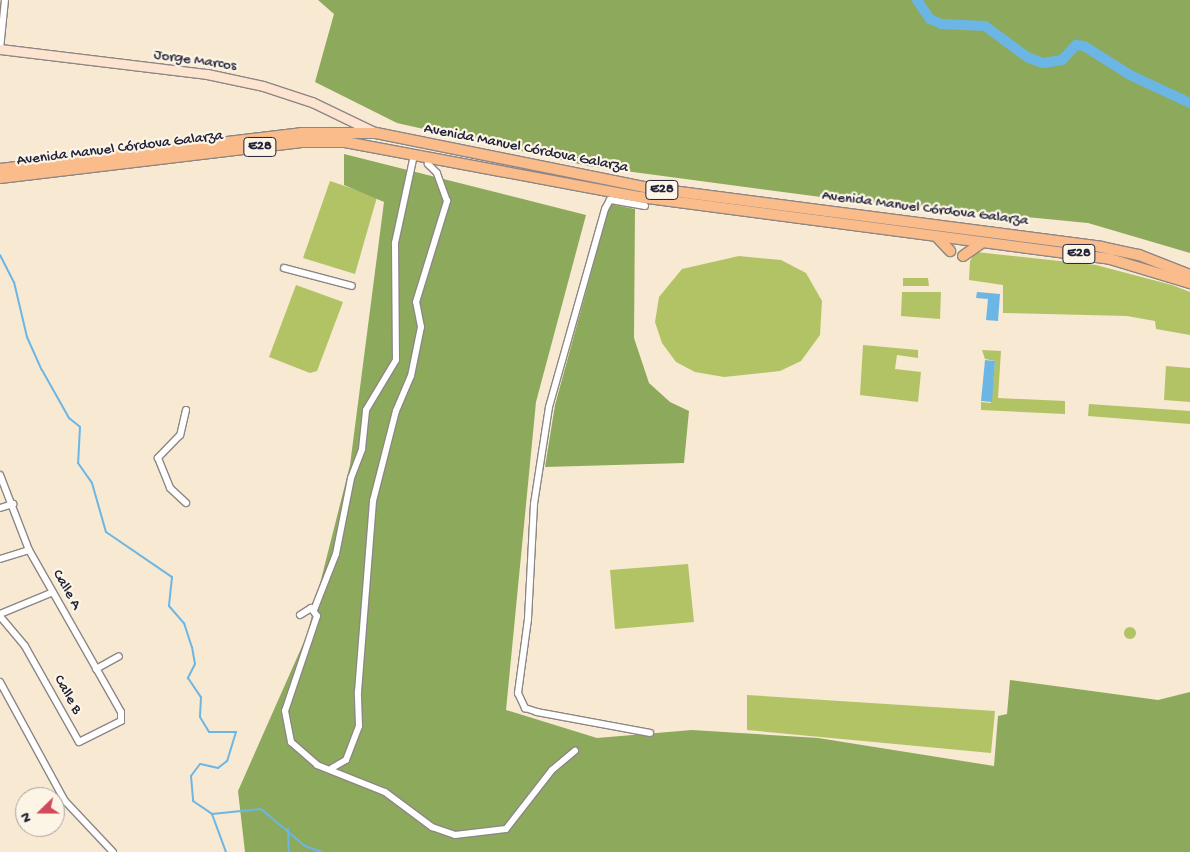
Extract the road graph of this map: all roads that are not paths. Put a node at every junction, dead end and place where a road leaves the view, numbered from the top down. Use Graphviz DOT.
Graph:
graph roads {
  1 [pos="5,0"];
  2 [pos="0,49"];
  3 [pos="376,133"];
  4 [pos="139,159"];
  5 [pos="413,160"];
  6 [pos="428,164"];
  7 [pos="0,169"];
  8 [pos="0,178"];
  9 [pos="645,206"];
  10 [pos="938,238"];
  11 [pos="982,244"];
  12 [pos="950,251"];
  13 [pos="963,256"];
  14 [pos="284,268"];
  15 [pos="1190,275"];
  16 [pos="1190,283"];
  17 [pos="352,286"];
  18 [pos="186,410"];
  19 [pos="0,475"];
  20 [pos="186,503"];
  21 [pos="13,504"];
  22 [pos="0,508"];
  23 [pos="28,550"];
  24 [pos="0,558"];
  25 [pos="53,592"];
  26 [pos="314,610"];
  27 [pos="0,615"];
  28 [pos="300,615"];
  29 [pos="118,656"];
  30 [pos="96,669"];
  31 [pos="0,682"];
  32 [pos="121,712"];
  33 [pos="650,733"];
  34 [pos="575,751"];
  35 [pos="332,768"];
  36 [pos="113,852"];
  1 -- 2 [label="street"];
  2 -- 3 [label="main road, Jorge Marcos"];
  3 -- 4 [label="main road, Avenida Manuel Córdova Galarza / E28"];
  3 -- 15 [label="main road, Avenida Manuel Córdova Galarza / E28"];
  4 -- 7 [label="main road, Avenida Manuel Córdova Galarza / E28"];
  4 -- 8 [label="main road, Avenida Manuel Córdova Galarza / E28"];
  4 -- 10 [label="main road, Avenida Manuel Córdova Galarza / E28"];
  5 -- 26 [label="street"];
  6 -- 35 [label="street"];
  9 -- 33 [label="street"];
  10 -- 11 [label="main road, Avenida Manuel Córdova Galarza / E28"];
  10 -- 12 [label="main road"];
  11 -- 13 [label="main road"];
  11 -- 16 [label="main road, Avenida Manuel Córdova Galarza / E28"];
  14 -- 17 [label="street"];
  18 -- 20 [label="street"];
  19 -- 21 [label="street, Calle A"];
  21 -- 22 [label="street"];
  21 -- 23 [label="street, Calle A"];
  23 -- 24 [label="street"];
  23 -- 25 [label="street, Calle A"];
  25 -- 27 [label="street"];
  25 -- 30 [label="street, Calle A"];
  26 -- 28 [label="street"];
  26 -- 35 [label="street"];
  27 -- 32 [label="street, Calle B"];
  29 -- 30 [label="street"];
  30 -- 32 [label="street, Calle A"];
  31 -- 36 [label="street"];
  34 -- 35 [label="street"];
}
